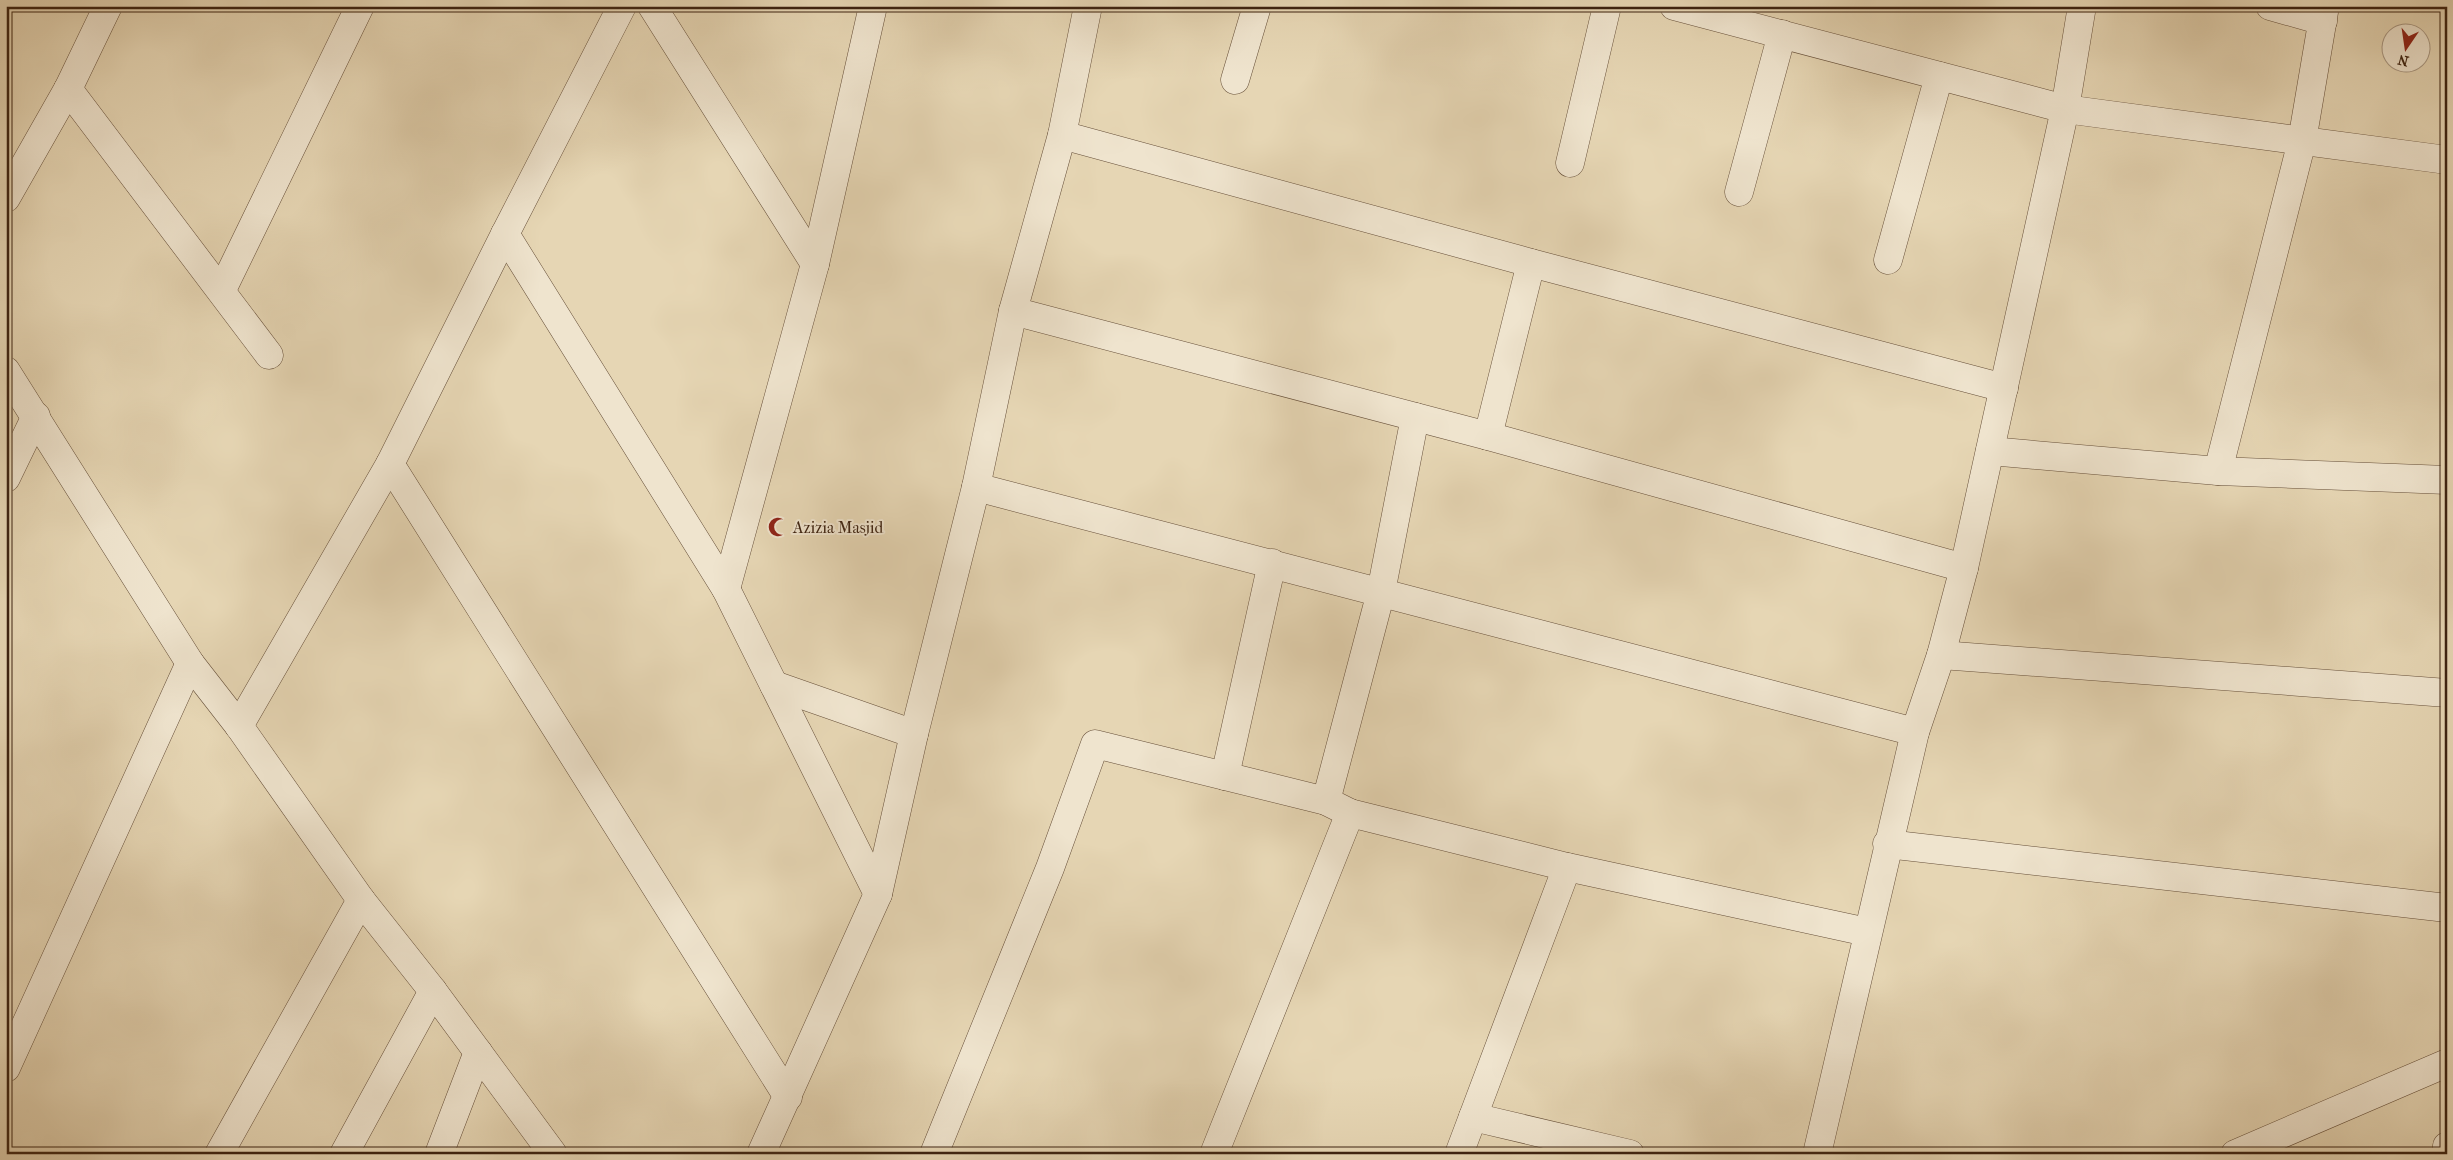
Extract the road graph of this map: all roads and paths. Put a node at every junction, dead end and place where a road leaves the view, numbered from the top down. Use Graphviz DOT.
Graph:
graph roads {
  1 [pos="108,6"];
  2 [pos="360,6"];
  3 [pos="622,6"];
  4 [pos="652,6"];
  5 [pos="873,6"];
  6 [pos="1088,6"];
  7 [pos="1257,6"];
  8 [pos="1607,6"];
  9 [pos="1674,6"];
  10 [pos="2082,6"];
  11 [pos="2270,6"];
  12 [pos="2324,14"];
  13 [pos="1782,34"];
  14 [pos="1939,76"];
  15 [pos="1235,80"];
  16 [pos="68,89"];
  17 [pos="2065,109"];
  18 [pos="1062,135"];
  19 [pos="2302,141"];
  20 [pos="2447,160"];
  21 [pos="1570,163"];
  22 [pos="1739,192"];
  23 [pos="6,198"];
  24 [pos="504,234"];
  25 [pos="1888,260"];
  26 [pos="1530,263"];
  27 [pos="814,264"];
  28 [pos="222,290"];
  29 [pos="1013,311"];
  30 [pos="269,355"];
  31 [pos="6,372"];
  32 [pos="2004,388"];
  33 [pos="36,416"];
  34 [pos="1415,417"];
  35 [pos="1488,436"];
  36 [pos="1990,451"];
  37 [pos="390,464"];
  38 [pos="2218,471"];
  39 [pos="6,478"];
  40 [pos="2447,480"];
  41 [pos="976,487"];
  42 [pos="1272,562"];
  43 [pos="1964,568"];
  44 [pos="726,589"];
  45 [pos="1381,592"];
  46 [pos="1941,655"];
  47 [pos="190,663"];
  48 [pos="774,685"];
  49 [pos="2447,693"];
  50 [pos="239,726"];
  51 [pos="1915,732"];
  52 [pos="914,734"];
  53 [pos="1225,776"];
  54 [pos="1338,807"];
  55 [pos="1887,844"];
  56 [pos="1567,867"];
  57 [pos="878,894"];
  58 [pos="361,900"];
  59 [pos="2447,908"];
  60 [pos="1867,932"];
  61 [pos="433,991"];
  62 [pos="478,1052"];
  63 [pos="2447,1063"];
  64 [pos="6,1068"];
  65 [pos="788,1097"];
  66 [pos="1472,1116"];
  67 [pos="2447,1146"];
  68 [pos="219,1154"];
  69 [pos="344,1154"];
  70 [pos="439,1154"];
  71 [pos="552,1154"];
  72 [pos="761,1154"];
  73 [pos="934,1154"];
  74 [pos="1214,1154"];
  75 [pos="1459,1154"];
  76 [pos="1630,1154"];
  77 [pos="1817,1154"];
  78 [pos="2235,1154"];
  79 [pos="2446,1154"];
  1 -- 16 [label="street"];
  2 -- 28 [label="street"];
  3 -- 24 [label="street"];
  4 -- 27 [label="street"];
  5 -- 27 [label="street"];
  6 -- 18 [label="street"];
  7 -- 15 [label="street"];
  8 -- 21 [label="street"];
  9 -- 13 [label="street"];
  10 -- 17 [label="street"];
  11 -- 12 [label="street"];
  12 -- 19 [label="street"];
  13 -- 14 [label="street"];
  13 -- 22 [label="street"];
  14 -- 17 [label="street"];
  14 -- 25 [label="street"];
  16 -- 23 [label="street"];
  16 -- 28 [label="street"];
  17 -- 19 [label="street"];
  17 -- 32 [label="street"];
  18 -- 26 [label="street"];
  18 -- 29 [label="street"];
  19 -- 20 [label="street"];
  19 -- 38 [label="street"];
  24 -- 37 [label="street"];
  24 -- 44 [label="street"];
  26 -- 32 [label="street"];
  26 -- 35 [label="street"];
  27 -- 44 [label="street"];
  28 -- 30 [label="street"];
  29 -- 34 [label="street"];
  29 -- 41 [label="street"];
  31 -- 33 [label="street"];
  32 -- 36 [label="street"];
  33 -- 39 [label="street"];
  33 -- 47 [label="street"];
  34 -- 35 [label="street"];
  34 -- 45 [label="street"];
  35 -- 43 [label="street"];
  36 -- 38 [label="street"];
  36 -- 43 [label="street"];
  37 -- 50 [label="street"];
  37 -- 65 [label="street"];
  38 -- 40 [label="street"];
  41 -- 42 [label="street"];
  41 -- 52 [label="street"];
  42 -- 45 [label="street"];
  42 -- 53 [label="street"];
  43 -- 46 [label="street"];
  44 -- 48 [label="street"];
  45 -- 51 [label="street"];
  45 -- 54 [label="street"];
  46 -- 49 [label="street"];
  46 -- 51 [label="street"];
  47 -- 50 [label="street"];
  47 -- 64 [label="street"];
  48 -- 52 [label="street"];
  48 -- 57 [label="street"];
  50 -- 58 [label="street"];
  51 -- 55 [label="street"];
  52 -- 57 [label="street"];
  53 -- 54 [label="street"];
  53 -- 73 [label="street"];
  54 -- 56 [label="street"];
  54 -- 74 [label="street"];
  55 -- 59 [label="street"];
  55 -- 60 [label="street"];
  56 -- 60 [label="street"];
  56 -- 66 [label="street"];
  57 -- 65 [label="street"];
  58 -- 61 [label="street"];
  58 -- 68 [label="street"];
  60 -- 77 [label="street"];
  61 -- 62 [label="street"];
  61 -- 69 [label="street"];
  62 -- 70 [label="street"];
  62 -- 71 [label="street"];
  63 -- 78 [label="street"];
  65 -- 72 [label="street"];
  66 -- 75 [label="street"];
  66 -- 76 [label="street"];
  67 -- 79 [label="street"];
}
